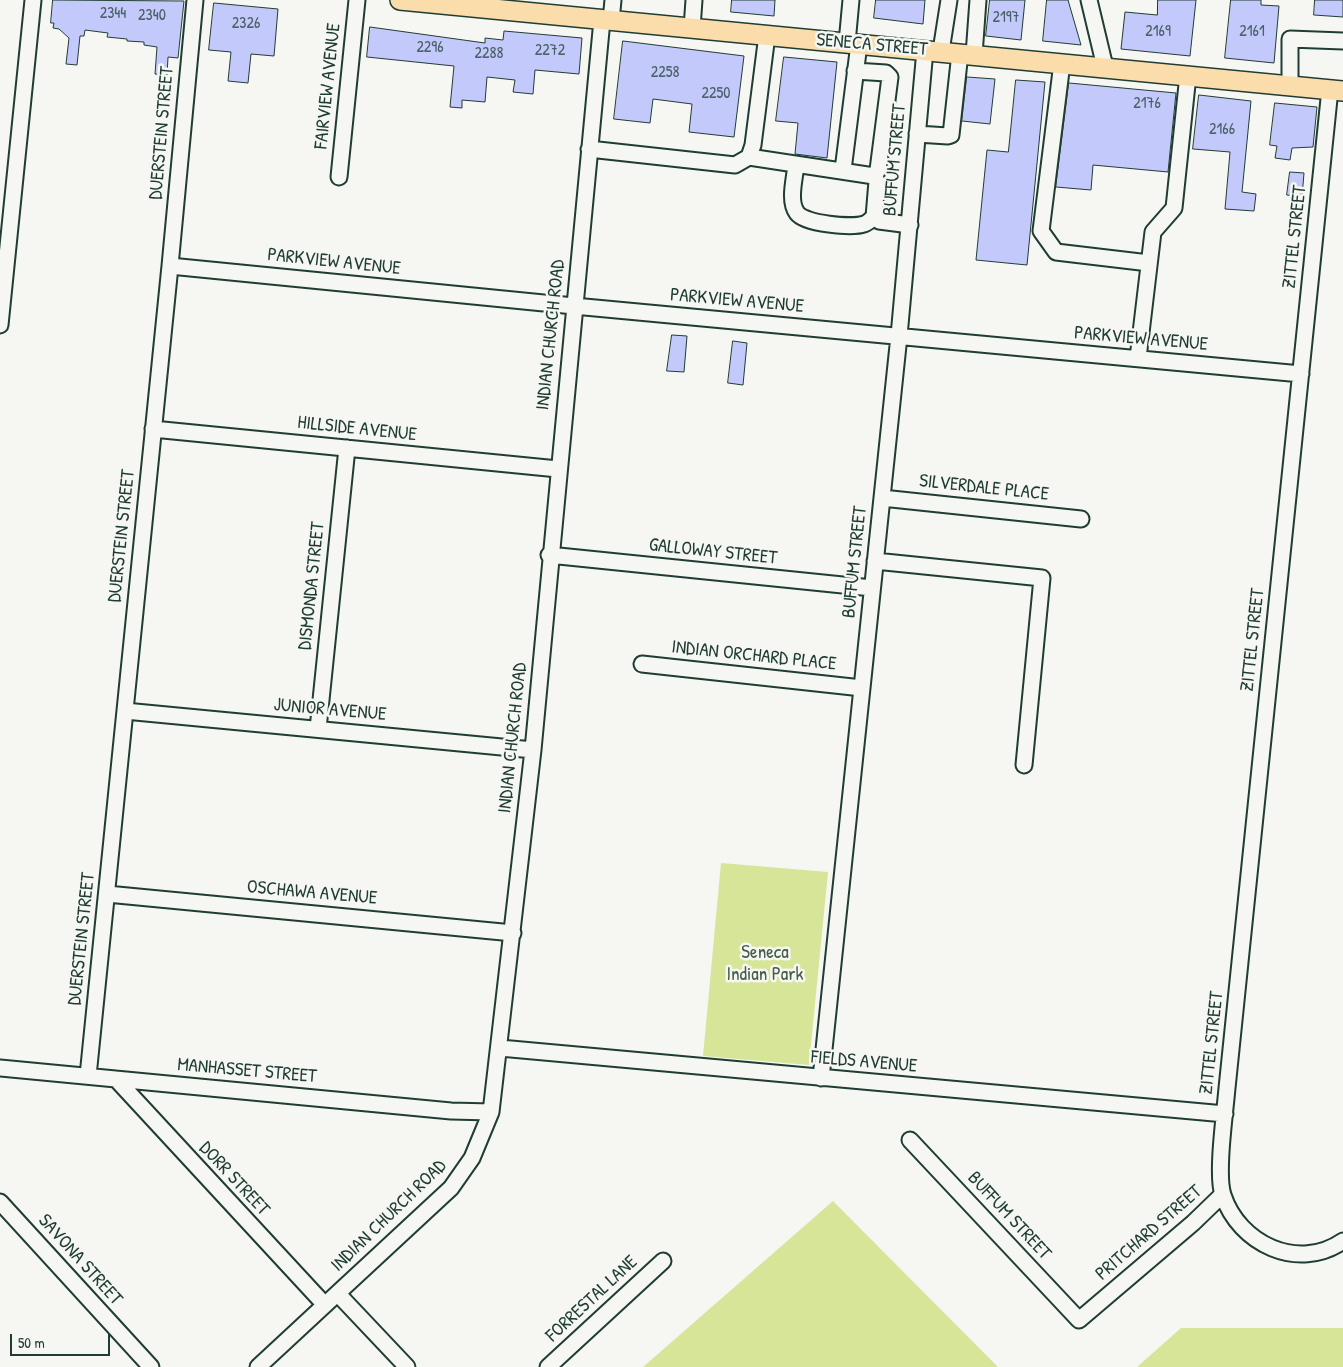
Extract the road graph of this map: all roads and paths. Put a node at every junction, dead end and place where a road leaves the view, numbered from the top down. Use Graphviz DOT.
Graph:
graph roads {
  1 [pos="33,0"];
  2 [pos="195,0"];
  3 [pos="357,0"];
  4 [pos="400,0"];
  5 [pos="613,0"];
  6 [pos="694,0"];
  7 [pos="851,0"];
  8 [pos="949,0"];
  9 [pos="978,0"];
  10 [pos="1089,0"];
  11 [pos="607,20"];
  12 [pos="692,28"];
  13 [pos="767,35"];
  14 [pos="1343,41"];
  15 [pos="853,43"];
  16 [pos="933,51"];
  17 [pos="967,54"];
  18 [pos="1062,63"];
  19 [pos="1106,67"];
  20 [pos="855,71"];
  21 [pos="1188,75"];
  22 [pos="1290,85"];
  23 [pos="1337,90"];
  24 [pos="917,134"];
  25 [pos="589,149"];
  26 [pos="749,157"];
  27 [pos="796,164"];
  28 [pos="843,170"];
  29 [pos="874,176"];
  30 [pos="339,177"];
  31 [pos="874,217"];
  32 [pos="910,225"];
  33 [pos="1149,263"];
  34 [pos="170,266"];
  35 [pos="574,306"];
  36 [pos="0,324"];
  37 [pos="899,336"];
  38 [pos="1138,358"];
  39 [pos="1301,374"];
  40 [pos="153,428"];
  41 [pos="347,448"];
  42 [pos="558,469"];
  43 [pos="882,498"];
  44 [pos="1081,519"];
  45 [pos="549,555"];
  46 [pos="875,561"];
  47 [pos="872,588"];
  48 [pos="642,664"];
  49 [pos="862,688"];
  50 [pos="125,711"];
  51 [pos="318,729"];
  52 [pos="533,750"];
  53 [pos="1024,765"];
  54 [pos="107,894"];
  55 [pos="513,933"];
  56 [pos="500,1048"];
  57 [pos="0,1068"];
  58 [pos="88,1076"];
  59 [pos="821,1078"];
  60 [pos="116,1079"];
  61 [pos="491,1112"];
  62 [pos="1225,1114"];
  63 [pos="910,1140"];
  64 [pos="1222,1195"];
  65 [pos="0,1202"];
  66 [pos="1343,1241"];
  67 [pos="663,1261"];
  68 [pos="338,1294"];
  69 [pos="326,1305"];
  70 [pos="1079,1320"];
  71 [pos="152,1367"];
  72 [pos="258,1367"];
  73 [pos="407,1367"];
  74 [pos="548,1367"];
  1 -- 36 [label="street"];
  2 -- 34 [label="street, DUERSTEIN STREET"];
  3 -- 30 [label="street, FAIRVIEW AVENUE"];
  4 -- 11 [label="main road, SENECA STREET"];
  5 -- 11 [label="street, INDIAN CHURCH ROAD"];
  6 -- 12 [label="street"];
  7 -- 15 [label="street"];
  8 -- 16 [label="street, BUFFUM STREET"];
  9 -- 17 [label="street"];
  10 -- 19 [label="street"];
  11 -- 12 [label="main road, SENECA STREET"];
  11 -- 25 [label="street, INDIAN CHURCH ROAD"];
  12 -- 13 [label="main road, SENECA STREET"];
  13 -- 15 [label="main road, SENECA STREET"];
  13 -- 26 [label="street"];
  14 -- 22 [label="street"];
  15 -- 16 [label="main road, SENECA STREET"];
  15 -- 20 [label="street"];
  16 -- 17 [label="main road, SENECA STREET"];
  16 -- 24 [label="street, BUFFUM STREET"];
  17 -- 18 [label="main road, SENECA STREET"];
  17 -- 24 [label="street"];
  18 -- 19 [label="main road, SENECA STREET"];
  18 -- 33 [label="street"];
  19 -- 21 [label="main road, SENECA STREET"];
  20 -- 28 [label="street"];
  20 -- 29 [label="street"];
  21 -- 22 [label="main road, SENECA STREET"];
  21 -- 33 [label="street"];
  22 -- 23 [label="main road, SENECA STREET"];
  23 -- 39 [label="street, ZITTEL STREET"];
  24 -- 32 [label="street, BUFFUM STREET"];
  25 -- 26 [label="street"];
  25 -- 35 [label="street, INDIAN CHURCH ROAD"];
  26 -- 27 [label="street"];
  27 -- 28 [label="street"];
  27 -- 31 [label="street"];
  28 -- 29 [label="street"];
  29 -- 31 [label="street"];
  31 -- 32 [label="street"];
  32 -- 37 [label="street, BUFFUM STREET"];
  33 -- 38 [label="street"];
  34 -- 35 [label="street, PARKVIEW AVENUE"];
  34 -- 40 [label="street, DUERSTEIN STREET"];
  35 -- 37 [label="street, PARKVIEW AVENUE"];
  35 -- 42 [label="street, INDIAN CHURCH ROAD"];
  37 -- 38 [label="street, PARKVIEW AVENUE"];
  37 -- 43 [label="street, BUFFUM STREET"];
  38 -- 39 [label="street, PARKVIEW AVENUE"];
  39 -- 62 [label="street, ZITTEL STREET"];
  40 -- 41 [label="street, HILLSIDE AVENUE"];
  40 -- 50 [label="street, DUERSTEIN STREET"];
  41 -- 42 [label="street, HILLSIDE AVENUE"];
  41 -- 51 [label="street, DISMONDA STREET"];
  42 -- 45 [label="street, INDIAN CHURCH ROAD"];
  43 -- 44 [label="street, SILVERDALE PLACE"];
  43 -- 46 [label="street, BUFFUM STREET"];
  45 -- 47 [label="street, GALLOWAY STREET"];
  45 -- 52 [label="street, INDIAN CHURCH ROAD"];
  46 -- 47 [label="street, BUFFUM STREET"];
  46 -- 53 [label="street"];
  47 -- 49 [label="street, BUFFUM STREET"];
  48 -- 49 [label="street, INDIAN ORCHARD PLACE"];
  49 -- 59 [label="street, BUFFUM STREET"];
  50 -- 51 [label="street, JUNIOR AVENUE"];
  50 -- 54 [label="street, DUERSTEIN STREET"];
  51 -- 52 [label="street, JUNIOR AVENUE"];
  52 -- 55 [label="street, INDIAN CHURCH ROAD"];
  54 -- 55 [label="street, OSCHAWA AVENUE"];
  54 -- 58 [label="street, DUERSTEIN STREET"];
  55 -- 56 [label="street, INDIAN CHURCH ROAD"];
  56 -- 59 [label="street, FIELDS AVENUE"];
  56 -- 61 [label="street, INDIAN CHURCH ROAD"];
  57 -- 58 [label="street, MANHASSET STREET"];
  58 -- 60 [label="street, MANHASSET STREET"];
  59 -- 62 [label="street, FIELDS AVENUE"];
  60 -- 61 [label="street, MANHASSET STREET"];
  60 -- 69 [label="street, DORR STREET"];
  61 -- 68 [label="street, INDIAN CHURCH ROAD"];
  62 -- 64 [label="street, ZITTEL STREET"];
  63 -- 70 [label="street, BUFFUM STREET"];
  64 -- 66 [label="street, PRITCHARD STREET"];
  64 -- 70 [label="street, PRITCHARD STREET"];
  65 -- 71 [label="street, SAVONA STREET"];
  67 -- 74 [label="street, FORRESTAL LANE"];
  68 -- 69 [label="street, INDIAN CHURCH ROAD"];
  68 -- 73 [label="street"];
  69 -- 72 [label="street, INDIAN CHURCH ROAD"];
}
